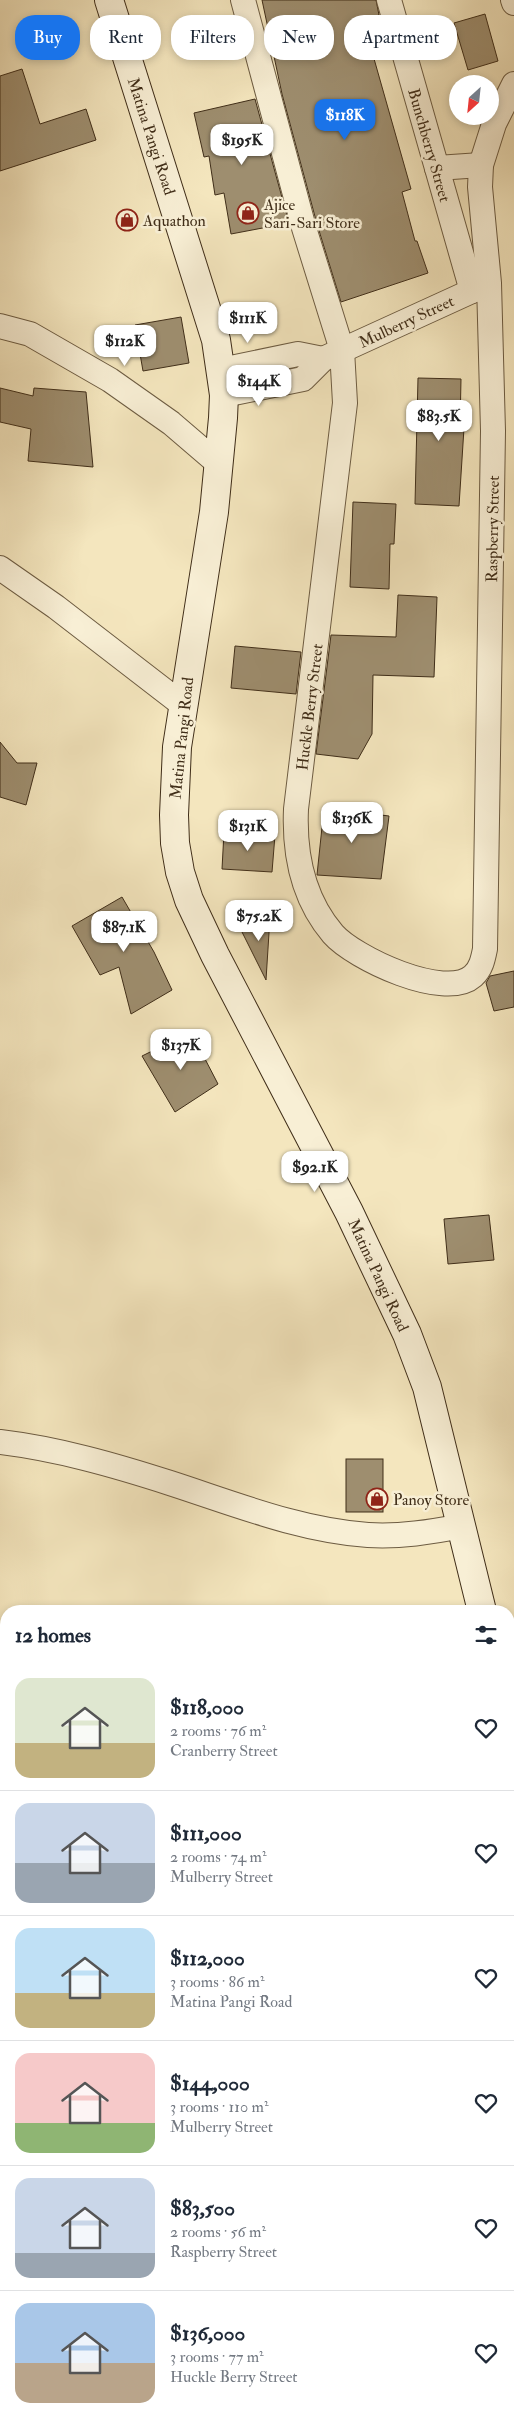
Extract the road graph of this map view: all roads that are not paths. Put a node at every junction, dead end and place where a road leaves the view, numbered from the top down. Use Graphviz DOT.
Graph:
graph roads {
  1 [pos="109,0"];
  2 [pos="242,0"];
  3 [pos="389,0"];
  4 [pos="514,84"];
  5 [pos="480,165"];
  6 [pos="437,168"];
  7 [pos="481,287"];
  8 [pos="0,326"];
  9 [pos="333,354"];
  10 [pos="222,382"];
  11 [pos="220,464"];
  12 [pos="0,568"];
  13 [pos="183,705"];
  14 [pos="472,977"];
  15 [pos="0,1442"];
  16 [pos="462,1526"];
  17 [pos="481,1605"];
  1 -- 10 [label="street, Matina Pangi Road"];
  2 -- 9 [label="street, Huckle Berry Street"];
  3 -- 6 [label="street, Bunchberry Street"];
  4 -- 5 [label="street, Raspberry Street"];
  5 -- 6 [label="street"];
  5 -- 7 [label="street, Raspberry Street"];
  6 -- 7 [label="street, Bunchberry Street"];
  7 -- 9 [label="street, Mulberry Street"];
  7 -- 14 [label="street, Raspberry Street"];
  8 -- 11 [label="street"];
  9 -- 10 [label="street"];
  9 -- 14 [label="street, Huckle Berry Street"];
  10 -- 11 [label="street, Matina Pangi Road"];
  11 -- 13 [label="street, Matina Pangi Road"];
  12 -- 13 [label="street"];
  13 -- 16 [label="street, Matina Pangi Road"];
  15 -- 16 [label="street"];
  16 -- 17 [label="street, Matina Pangi Road"];
}
